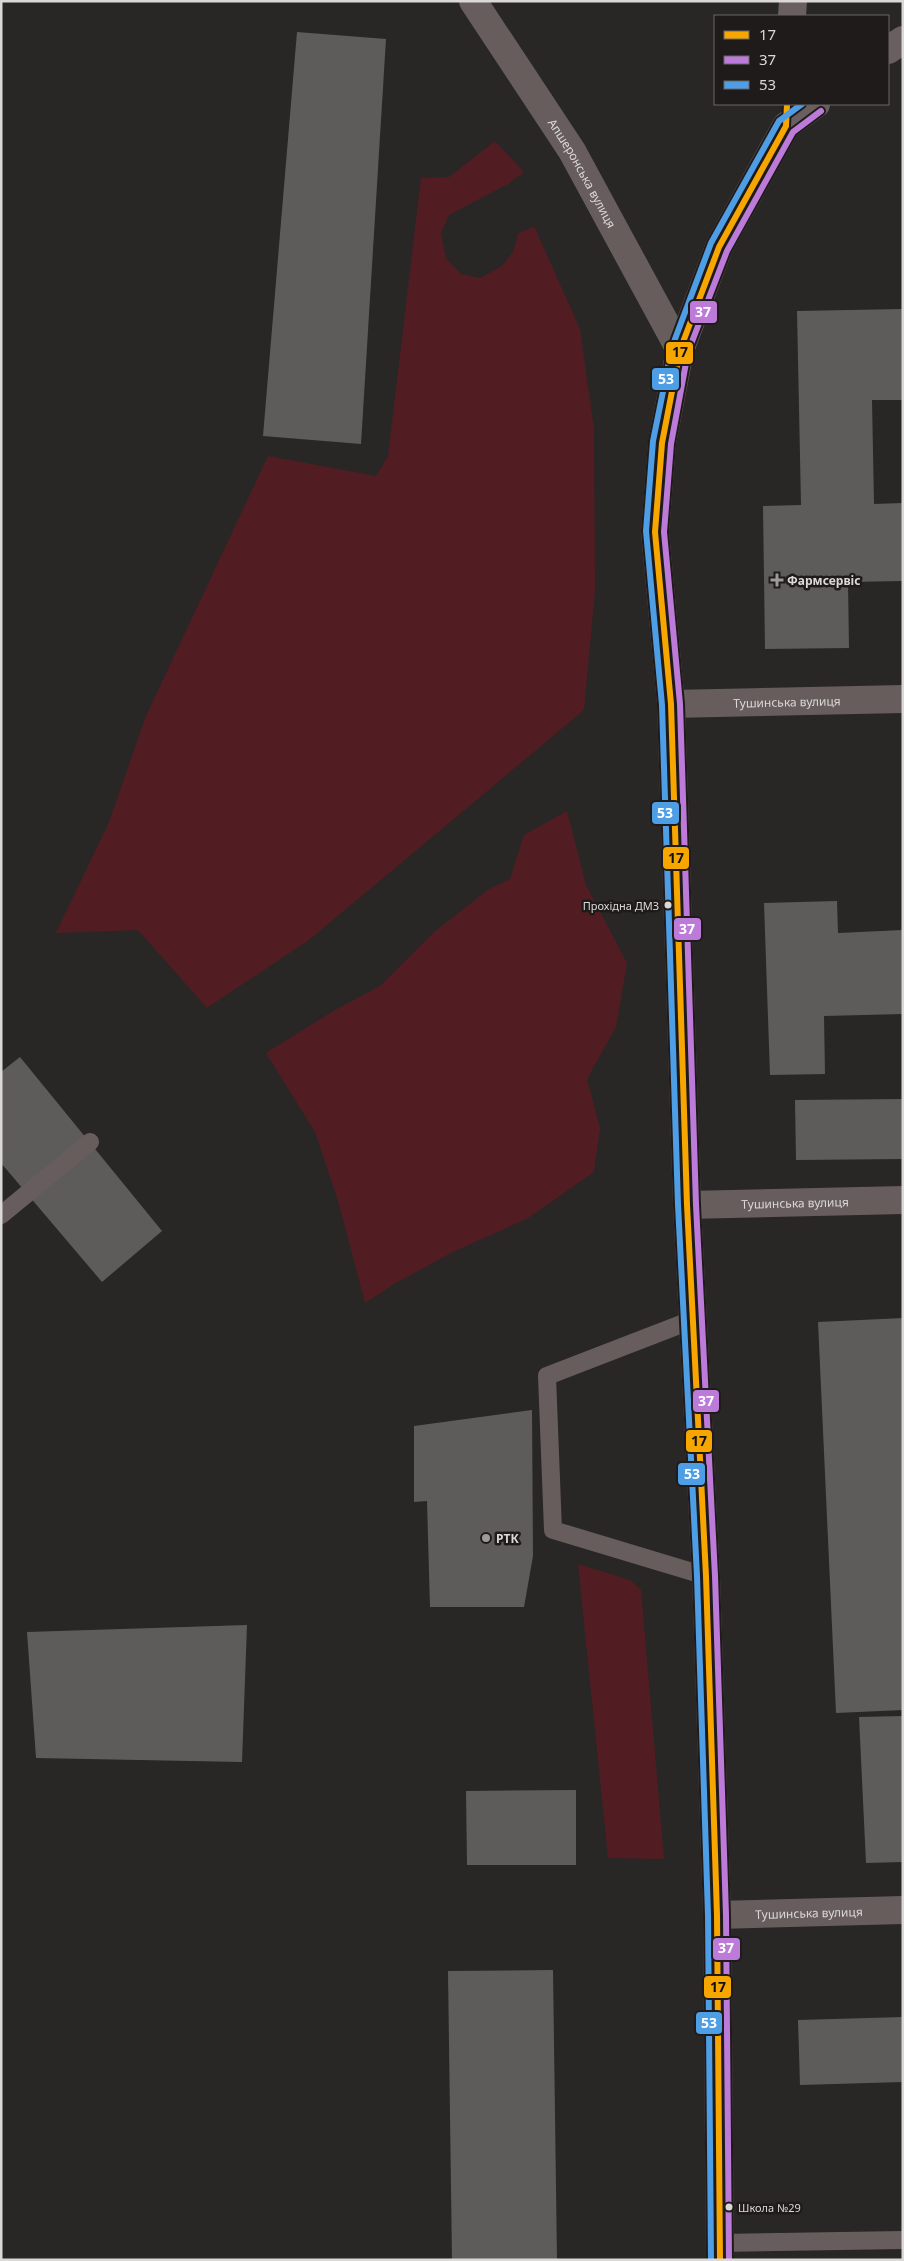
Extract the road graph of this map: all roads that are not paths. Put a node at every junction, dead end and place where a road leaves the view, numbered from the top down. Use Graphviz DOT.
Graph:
graph roads {
  1 [pos="473,1"];
  2 [pos="793,1"];
  3 [pos="792,15"];
  4 [pos="903,40"];
  5 [pos="889,49"];
  6 [pos="813,105"];
  7 [pos="787,115"];
  8 [pos="680,350"];
  9 [pos="903,699"];
  10 [pos="671,704"];
  11 [pos="90,1142"];
  12 [pos="903,1200"];
  13 [pos="687,1205"];
  14 [pos="1,1214"];
  15 [pos="692,1320"];
  16 [pos="706,1576"];
  17 [pos="903,1910"];
  18 [pos="716,1915"];
  19 [pos="903,2240"];
  20 [pos="720,2251"];
  1 -- 8 [label="street, Апшеронська вулиця"];
  2 -- 3 [label="main road"];
  4 -- 5 [label="main road"];
  6 -- 7 [label="main road"];
  7 -- 8 [label="main road"];
  8 -- 10 [label="main road"];
  9 -- 10 [label="street, Тушинська вулиця"];
  10 -- 13 [label="main road"];
  11 -- 14 [label="lane"];
  12 -- 13 [label="street, Тушинська вулиця"];
  13 -- 15 [label="main road"];
  15 -- 16 [label="main road"];
  15 -- 16 [label="lane"];
  16 -- 18 [label="main road"];
  17 -- 18 [label="street, Тушинська вулиця"];
  18 -- 20 [label="main road"];
  19 -- 20 [label="lane"];
}
